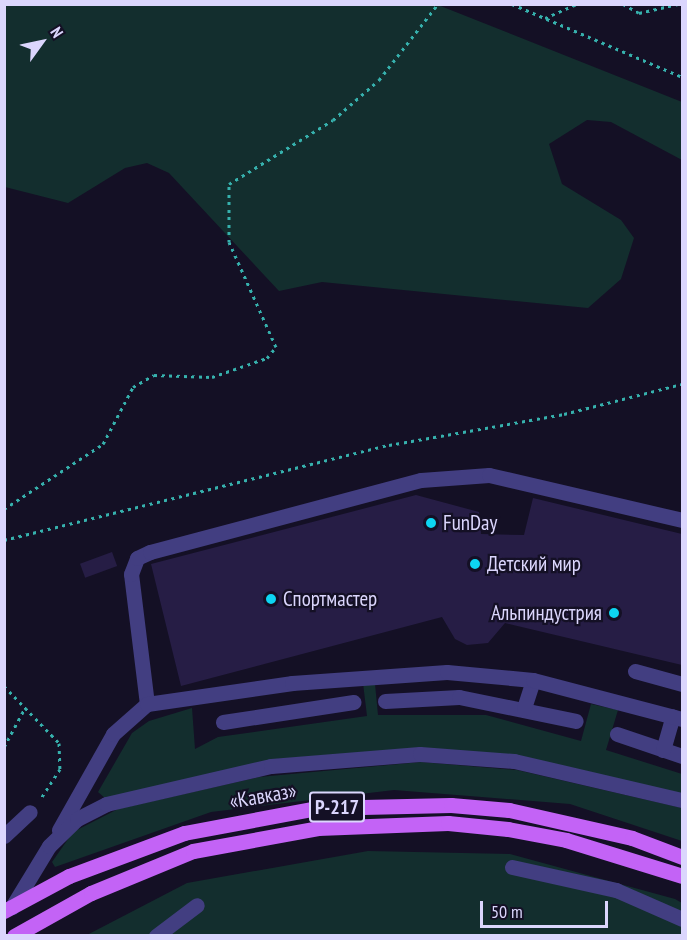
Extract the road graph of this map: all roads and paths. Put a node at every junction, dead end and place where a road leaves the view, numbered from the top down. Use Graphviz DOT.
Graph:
graph roads {
  1 [pos="438,4"];
  2 [pos="512,4"];
  3 [pos="577,4"];
  4 [pos="623,4"];
  5 [pos="678,4"];
  6 [pos="544,18"];
  7 [pos="682,77"];
  8 [pos="682,384"];
  9 [pos="4,509"];
  10 [pos="682,520"];
  11 [pos="4,540"];
  12 [pos="635,670"];
  13 [pos="533,680"];
  14 [pos="292,682"];
  15 [pos="682,684"];
  16 [pos="4,686"];
  17 [pos="385,701"];
  18 [pos="353,702"];
  19 [pos="147,704"];
  20 [pos="25,708"];
  21 [pos="524,708"];
  22 [pos="296,709"];
  23 [pos="678,718"];
  24 [pos="576,721"];
  25 [pos="223,722"];
  26 [pos="617,734"];
  27 [pos="4,747"];
  28 [pos="663,750"];
  29 [pos="682,756"];
  30 [pos="682,800"];
  31 [pos="30,812"];
  32 [pos="4,836"];
  33 [pos="50,846"];
  34 [pos="682,857"];
  35 [pos="512,867"];
  36 [pos="682,876"];
  37 [pos="197,905"];
  38 [pos="8,909"];
  39 [pos="682,919"];
  40 [pos="14,935"];
  41 [pos="156,936"];
  1 -- 9 [label="path"];
  2 -- 6 [label="path"];
  3 -- 6 [label="path"];
  4 -- 5 [label="path"];
  6 -- 7 [label="path"];
  8 -- 11 [label="path"];
  10 -- 19 [label="lane"];
  12 -- 15 [label="lane"];
  13 -- 14 [label="lane"];
  13 -- 21 [label="lane"];
  13 -- 23 [label="lane"];
  14 -- 19 [label="lane"];
  14 -- 22 [label="lane"];
  16 -- 20 [label="path"];
  17 -- 21 [label="lane"];
  18 -- 22 [label="lane"];
  19 -- 33 [label="lane"];
  20 -- 27 [label="path"];
  20 -- 31 [label="path"];
  21 -- 24 [label="lane"];
  22 -- 25 [label="lane"];
  23 -- 28 [label="lane"];
  26 -- 28 [label="lane"];
  28 -- 29 [label="lane"];
  30 -- 33 [label="lane"];
  31 -- 32 [label="lane"];
  33 -- 38 [label="lane"];
  34 -- 38 [label="main road, «Кавказ» / Р-217"];
  35 -- 39 [label="lane"];
  36 -- 40 [label="main road, «Кавказ» / Р-217"];
  37 -- 41 [label="lane"];
}
